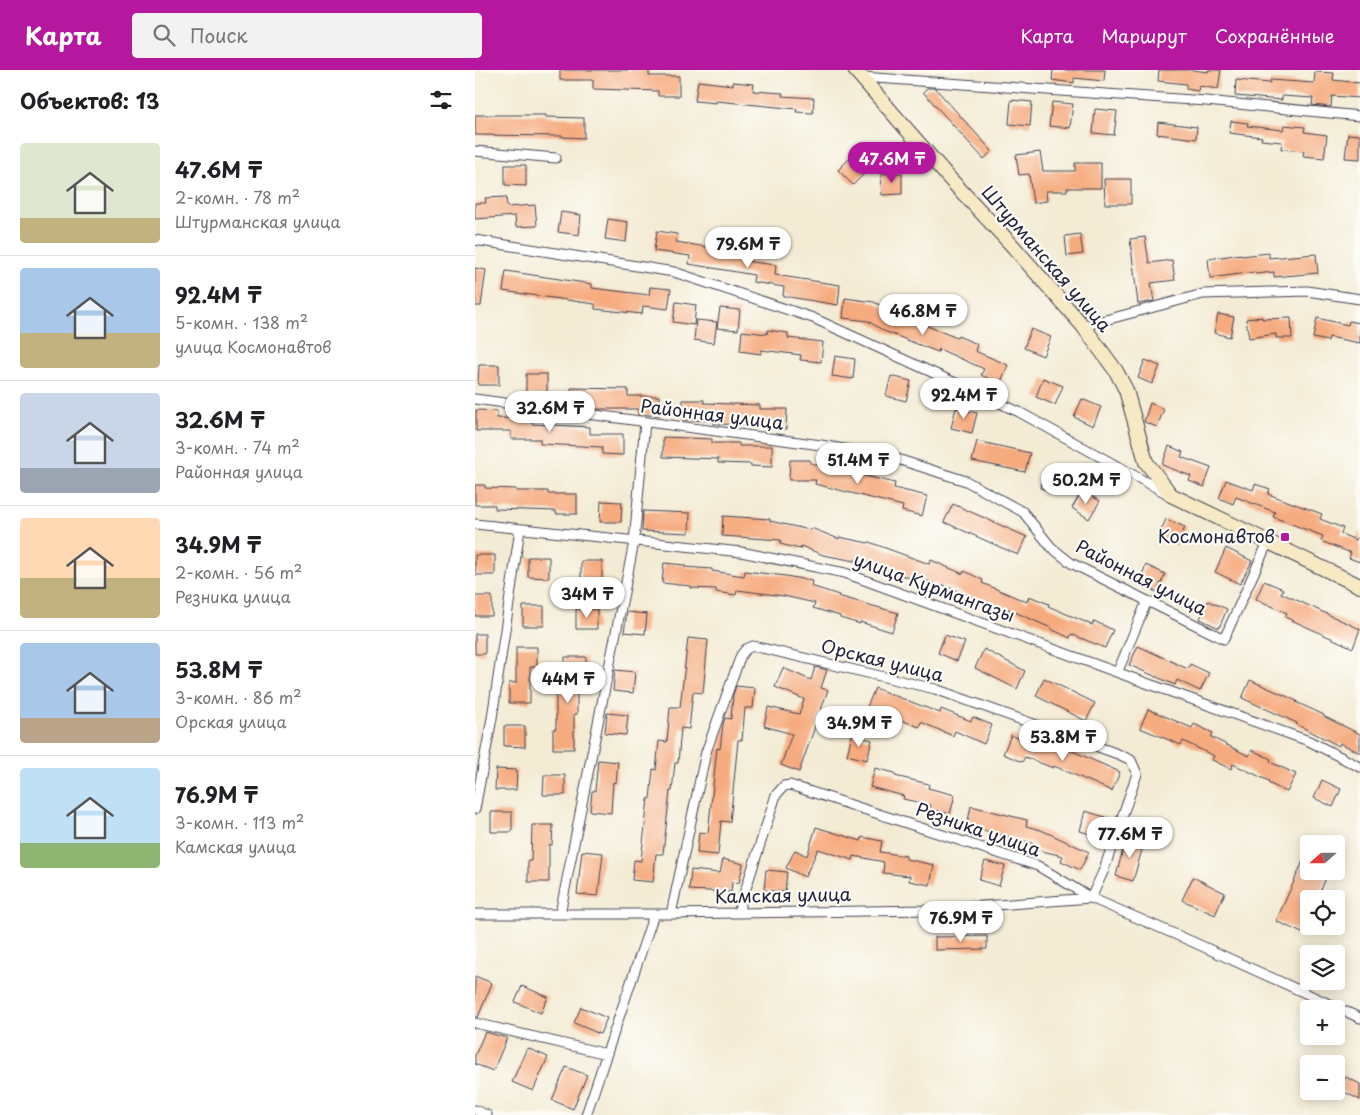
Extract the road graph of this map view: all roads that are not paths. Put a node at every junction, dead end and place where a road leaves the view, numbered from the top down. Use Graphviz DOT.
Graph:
graph roads {
  1 [pos="858,73"];
  2 [pos="1360,116"];
  3 [pos="475,151"];
  4 [pos="556,158"];
  5 [pos="475,240"];
  6 [pos="1360,299"];
  7 [pos="1083,326"];
  8 [pos="475,399"];
  9 [pos="645,422"];
  10 [pos="1171,495"];
  11 [pos="475,524"];
  12 [pos="520,529"];
  13 [pos="634,542"];
  14 [pos="1268,542"];
  15 [pos="1360,586"];
  16 [pos="1147,601"];
  17 [pos="1117,672"];
  18 [pos="1360,767"];
  19 [pos="475,809"];
  20 [pos="1091,898"];
  21 [pos="738,913"];
  22 [pos="475,914"];
  23 [pos="559,914"];
  24 [pos="654,914"];
  25 [pos="671,914"];
  26 [pos="1360,1018"];
  27 [pos="475,1023"];
  28 [pos="607,1054"];
  29 [pos="475,1110"];
  30 [pos="487,1115"];
  31 [pos="585,1115"];
  1 -- 2 [label="street"];
  1 -- 7 [label="street, Штурманская улица"];
  3 -- 4 [label="street"];
  5 -- 10 [label="street"];
  6 -- 7 [label="street"];
  7 -- 10 [label="street, Штурманская улица"];
  8 -- 9 [label="street, Районная улица"];
  9 -- 13 [label="street"];
  9 -- 16 [label="street, Районная улица"];
  10 -- 14 [label="street"];
  11 -- 12 [label="street, улица Курмангазы"];
  12 -- 13 [label="street, улица Курмангазы"];
  12 -- 19 [label="street"];
  13 -- 17 [label="street, улица Курмангазы"];
  13 -- 23 [label="street"];
  14 -- 15 [label="street"];
  14 -- 16 [label="street, Районная улица"];
  16 -- 17 [label="street"];
  17 -- 18 [label="street, улица Курмангазы"];
  20 -- 21 [label="street, Камская улица"];
  20 -- 21 [label="street, Резника улица"];
  20 -- 25 [label="street, Орская улица"];
  20 -- 26 [label="street, Резника улица"];
  21 -- 25 [label="street, Камская улица"];
  22 -- 23 [label="street, Камская улица"];
  23 -- 24 [label="street, Камская улица"];
  24 -- 25 [label="street, Камская улица"];
  24 -- 28 [label="street"];
  27 -- 28 [label="street"];
  28 -- 31 [label="street"];
  29 -- 30 [label="street"];
}
